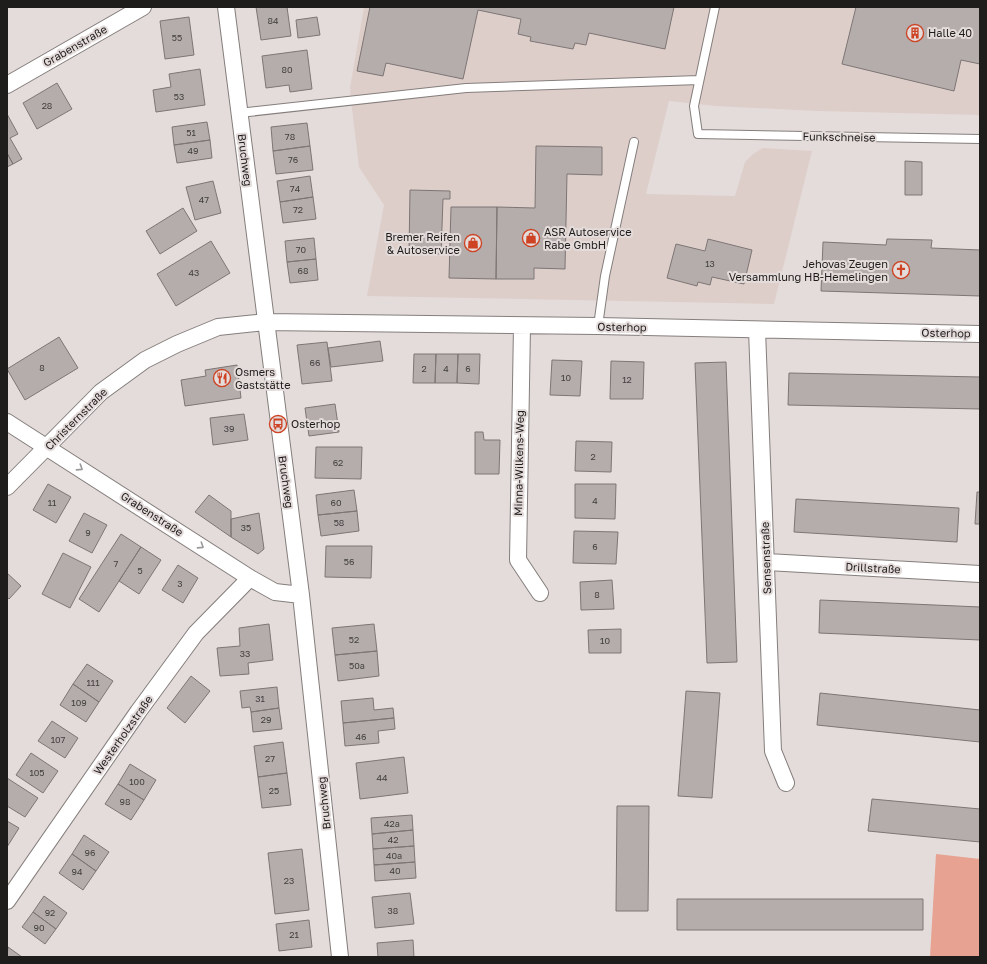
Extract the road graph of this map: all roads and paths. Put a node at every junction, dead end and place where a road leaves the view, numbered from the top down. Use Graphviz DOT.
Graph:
graph roads {
  1 [pos="143,7"];
  2 [pos="226,7"];
  3 [pos="715,7"];
  4 [pos="699,80"];
  5 [pos="7,85"];
  6 [pos="239,113"];
  7 [pos="980,139"];
  8 [pos="634,142"];
  9 [pos="265,322"];
  10 [pos="522,326"];
  11 [pos="598,326"];
  12 [pos="756,330"];
  13 [pos="980,334"];
  14 [pos="7,422"];
  15 [pos="47,447"];
  16 [pos="7,487"];
  17 [pos="767,562"];
  18 [pos="980,574"];
  19 [pos="250,578"];
  20 [pos="540,593"];
  21 [pos="301,595"];
  22 [pos="786,783"];
  23 [pos="7,901"];
  24 [pos="340,957"];
  1 -- 5 [label="street, Grabenstraße"];
  2 -- 6 [label="street, Bruchweg"];
  3 -- 4 [label="lane"];
  4 -- 6 [label="lane"];
  4 -- 7 [label="lane, Funkschneise"];
  6 -- 9 [label="street, Bruchweg"];
  8 -- 11 [label="lane"];
  9 -- 10 [label="street, Osterhop"];
  9 -- 15 [label="street, Christernstraße"];
  9 -- 21 [label="street, Bruchweg"];
  10 -- 11 [label="street, Osterhop"];
  10 -- 20 [label="street, Minna-Wilkens-Weg"];
  11 -- 12 [label="street, Osterhop"];
  12 -- 13 [label="street, Osterhop"];
  12 -- 17 [label="street, Sensenstraße"];
  14 -- 15 [label="street, Grabenstraße"];
  15 -- 16 [label="street, Christernstraße"];
  15 -- 19 [label="street, Grabenstraße, one-way"];
  17 -- 18 [label="street, Drillstraße"];
  17 -- 22 [label="street, Sensenstraße"];
  19 -- 21 [label="street, Grabenstraße"];
  19 -- 23 [label="street, Westerholzstraße"];
  21 -- 24 [label="street, Bruchweg"];
}
